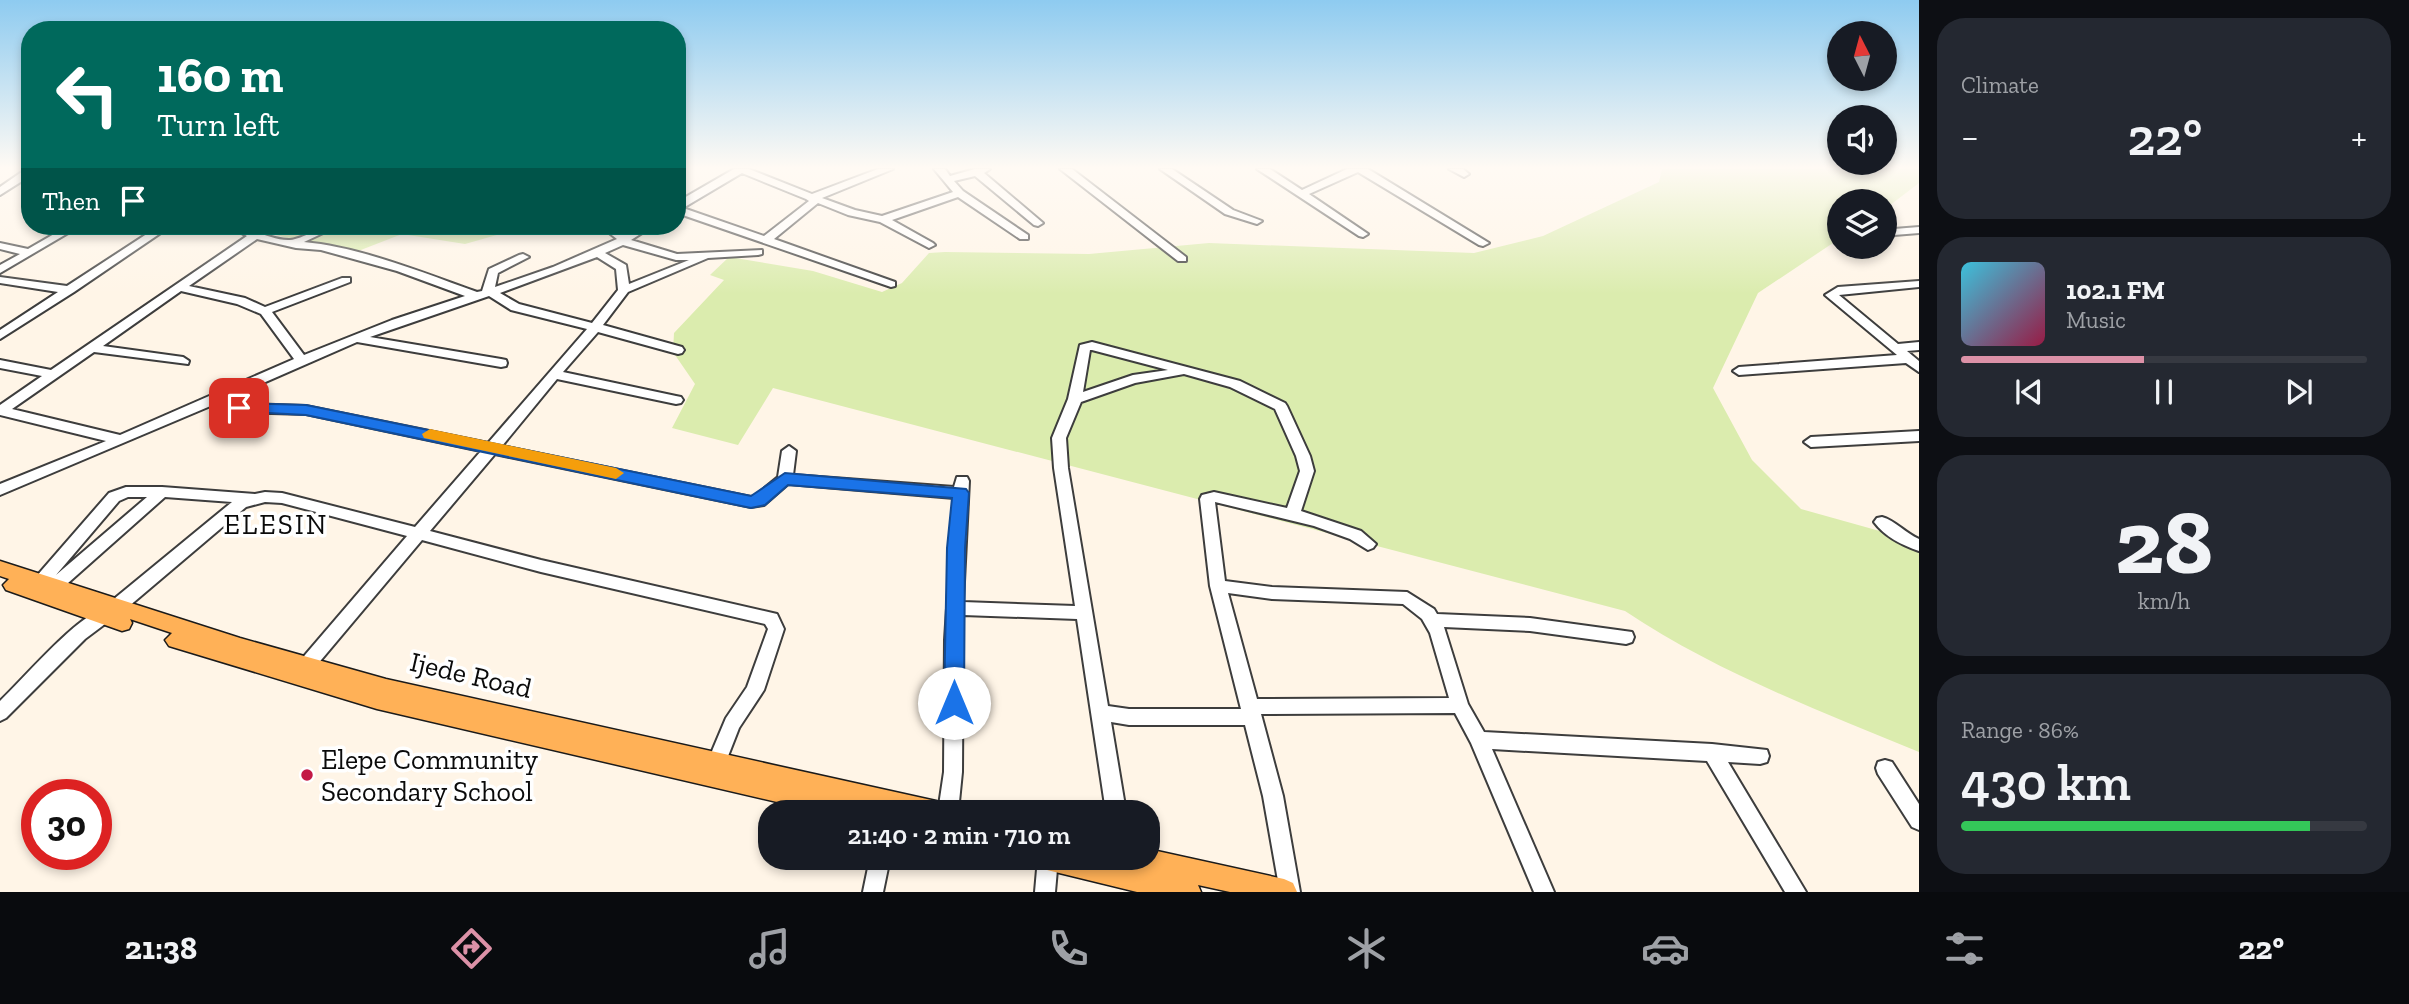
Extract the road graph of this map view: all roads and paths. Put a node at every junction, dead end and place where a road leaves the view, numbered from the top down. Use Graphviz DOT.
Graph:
graph roads {
  1 [pos="686,211"];
  2 [pos="800,211"];
  3 [pos="854,211"];
  4 [pos="907,211"];
  5 [pos="985,211"];
  6 [pos="1025,211"];
  7 [pos="1119,211"];
  8 [pos="1227,211"];
  9 [pos="1327,211"];
  10 [pos="1428,211"];
  11 [pos="883,219"];
  12 [pos="1257,221"];
  13 [pos="1038,223"];
  14 [pos="1919,230"];
  15 [pos="1897,232"];
  16 [pos="1363,234"];
  17 [pos="58,235"];
  18 [pos="152,235"];
  19 [pos="255,235"];
  20 [pos="312,235"];
  21 [pos="617,235"];
  22 [pos="633,235"];
  23 [pos="1024,237"];
  24 [pos="767,239"];
  25 [pos="624,240"];
  26 [pos="1483,243"];
  27 [pos="292,244"];
  28 [pos="929,245"];
  29 [pos="0,246"];
  30 [pos="27,252"];
  31 [pos="758,252"];
  32 [pos="597,253"];
  33 [pos="523,257"];
  34 [pos="704,257"];
  35 [pos="1182,259"];
  36 [pos="0,270"];
  37 [pos="0,281"];
  38 [pos="346,281"];
  39 [pos="891,284"];
  40 [pos="1919,284"];
  41 [pos="177,287"];
  42 [pos="69,290"];
  43 [pos="624,290"];
  44 [pos="485,294"];
  45 [pos="265,311"];
  46 [pos="595,327"];
  47 [pos="0,335"];
  48 [pos="357,338"];
  49 [pos="1919,346"];
  50 [pos="90,348"];
  51 [pos="1895,348"];
  52 [pos="678,351"];
  53 [pos="301,360"];
  54 [pos="183,361"];
  55 [pos="500,363"];
  56 [pos="1914,363"];
  57 [pos="0,364"];
  58 [pos="1739,371"];
  59 [pos="1184,372"];
  60 [pos="52,374"];
  61 [pos="556,375"];
  62 [pos="221,397"];
  63 [pos="1075,399"];
  64 [pos="676,400"];
  65 [pos="0,411"];
  66 [pos="1919,436"];
  67 [pos="122,440"];
  68 [pos="1811,442"];
  69 [pos="491,446"];
  70 [pos="789,452"];
  71 [pos="785,479"];
  72 [pos="0,490"];
  73 [pos="162,492"];
  74 [pos="251,499"];
  75 [pos="1292,516"];
  76 [pos="1882,522"];
  77 [pos="420,533"];
  78 [pos="1368,544"];
  79 [pos="1919,545"];
  80 [pos="0,568"];
  81 [pos="0,580"];
  82 [pos="47,584"];
  83 [pos="1218,586"];
  84 [pos="956,608"];
  85 [pos="109,612"];
  86 [pos="1085,613"];
  87 [pos="1433,621"];
  88 [pos="1626,637"];
  89 [pos="305,667"];
  90 [pos="382,694"];
  91 [pos="1460,705"];
  92 [pos="1251,712"];
  93 [pos="0,713"];
  94 [pos="1101,713"];
  95 [pos="1479,740"];
  96 [pos="1712,752"];
  97 [pos="1760,756"];
  98 [pos="716,762"];
  99 [pos="1885,768"];
  100 [pos="819,800"];
  101 [pos="883,800"];
  102 [pos="950,800"];
  103 [pos="1114,800"];
  104 [pos="1919,821"];
  105 [pos="1160,864"];
  106 [pos="878,870"];
  107 [pos="1047,870"];
  108 [pos="1093,870"];
  109 [pos="1163,889"];
  110 [pos="873,892"];
  111 [pos="1045,892"];
  112 [pos="1188,892"];
  113 [pos="1284,892"];
  114 [pos="1290,892"];
  115 [pos="1544,892"];
  116 [pos="1796,892"];
  1 -- 24 [label="street"];
  2 -- 24 [label="street"];
  3 -- 11 [label="street"];
  4 -- 11 [label="street"];
  5 -- 23 [label="street"];
  6 -- 13 [label="street"];
  7 -- 35 [label="street"];
  8 -- 12 [label="street"];
  9 -- 16 [label="street"];
  10 -- 26 [label="street"];
  11 -- 28 [label="street"];
  14 -- 15 [label="street"];
  17 -- 30 [label="street"];
  18 -- 42 [label="street"];
  19 -- 27 [label="street"];
  19 -- 41 [label="street"];
  20 -- 27 [label="street"];
  21 -- 25 [label="street"];
  22 -- 25 [label="street"];
  24 -- 39 [label="street"];
  25 -- 32 [label="street"];
  25 -- 34 [label="street"];
  27 -- 44 [label="street"];
  29 -- 30 [label="street"];
  30 -- 36 [label="street"];
  31 -- 34 [label="street"];
  32 -- 43 [label="street"];
  32 -- 44 [label="street"];
  33 -- 44 [label="street"];
  34 -- 43 [label="street"];
  37 -- 42 [label="street"];
  38 -- 45 [label="street"];
  40 -- 51 [label="street"];
  41 -- 45 [label="street"];
  41 -- 50 [label="street"];
  42 -- 47 [label="street"];
  43 -- 46 [label="street"];
  44 -- 46 [label="street"];
  44 -- 48 [label="street"];
  45 -- 53 [label="street"];
  46 -- 52 [label="street"];
  46 -- 61 [label="street"];
  48 -- 53 [label="street"];
  48 -- 55 [label="street"];
  49 -- 51 [label="street"];
  50 -- 54 [label="street"];
  50 -- 60 [label="street"];
  51 -- 56 [label="street"];
  53 -- 62 [label="street"];
  56 -- 58 [label="street"];
  57 -- 60 [label="street"];
  59 -- 63 [label="street"];
  59 -- 63 [label="street"];
  59 -- 75 [label="street"];
  60 -- 65 [label="street"];
  61 -- 64 [label="street"];
  61 -- 69 [label="street"];
  62 -- 67 [label="street"];
  62 -- 69 [label="street"];
  63 -- 86 [label="street"];
  65 -- 67 [label="street"];
  66 -- 68 [label="street"];
  67 -- 72 [label="street"];
  69 -- 71 [label="street"];
  69 -- 77 [label="street"];
  70 -- 71 [label="street"];
  71 -- 84 [label="street"];
  73 -- 74 [label="street"];
  73 -- 82 [label="street"];
  73 -- 82 [label="street"];
  74 -- 77 [label="street"];
  74 -- 85 [label="street"];
  75 -- 78 [label="street"];
  75 -- 83 [label="street"];
  76 -- 79 [label="street"];
  77 -- 89 [label="street"];
  77 -- 98 [label="street"];
  80 -- 82 [label="main road, Ijede Road"];
  81 -- 85 [label="main road, Ijede Road"];
  82 -- 85 [label="main road, Ijede Road"];
  83 -- 87 [label="street"];
  83 -- 92 [label="street"];
  84 -- 86 [label="street"];
  84 -- 102 [label="street"];
  85 -- 89 [label="main road, Ijede Road"];
  85 -- 90 [label="main road, Ijede Road"];
  85 -- 93 [label="street"];
  86 -- 94 [label="street"];
  87 -- 88 [label="street"];
  87 -- 91 [label="street"];
  89 -- 90 [label="main road, Ijede Road"];
  90 -- 98 [label="main road, Ijede Road"];
  90 -- 100 [label="main road, Ijede Road"];
  91 -- 92 [label="street"];
  91 -- 95 [label="street"];
  92 -- 94 [label="street"];
  92 -- 114 [label="street"];
  94 -- 103 [label="street"];
  95 -- 96 [label="street"];
  95 -- 115 [label="street"];
  96 -- 97 [label="street"];
  96 -- 116 [label="street"];
  98 -- 101 [label="main road, Ijede Road"];
  99 -- 104 [label="street"];
  105 -- 113 [label="main road"];
  106 -- 110 [label="street"];
  107 -- 111 [label="street"];
  108 -- 109 [label="main road"];
  109 -- 112 [label="main road"];
}
